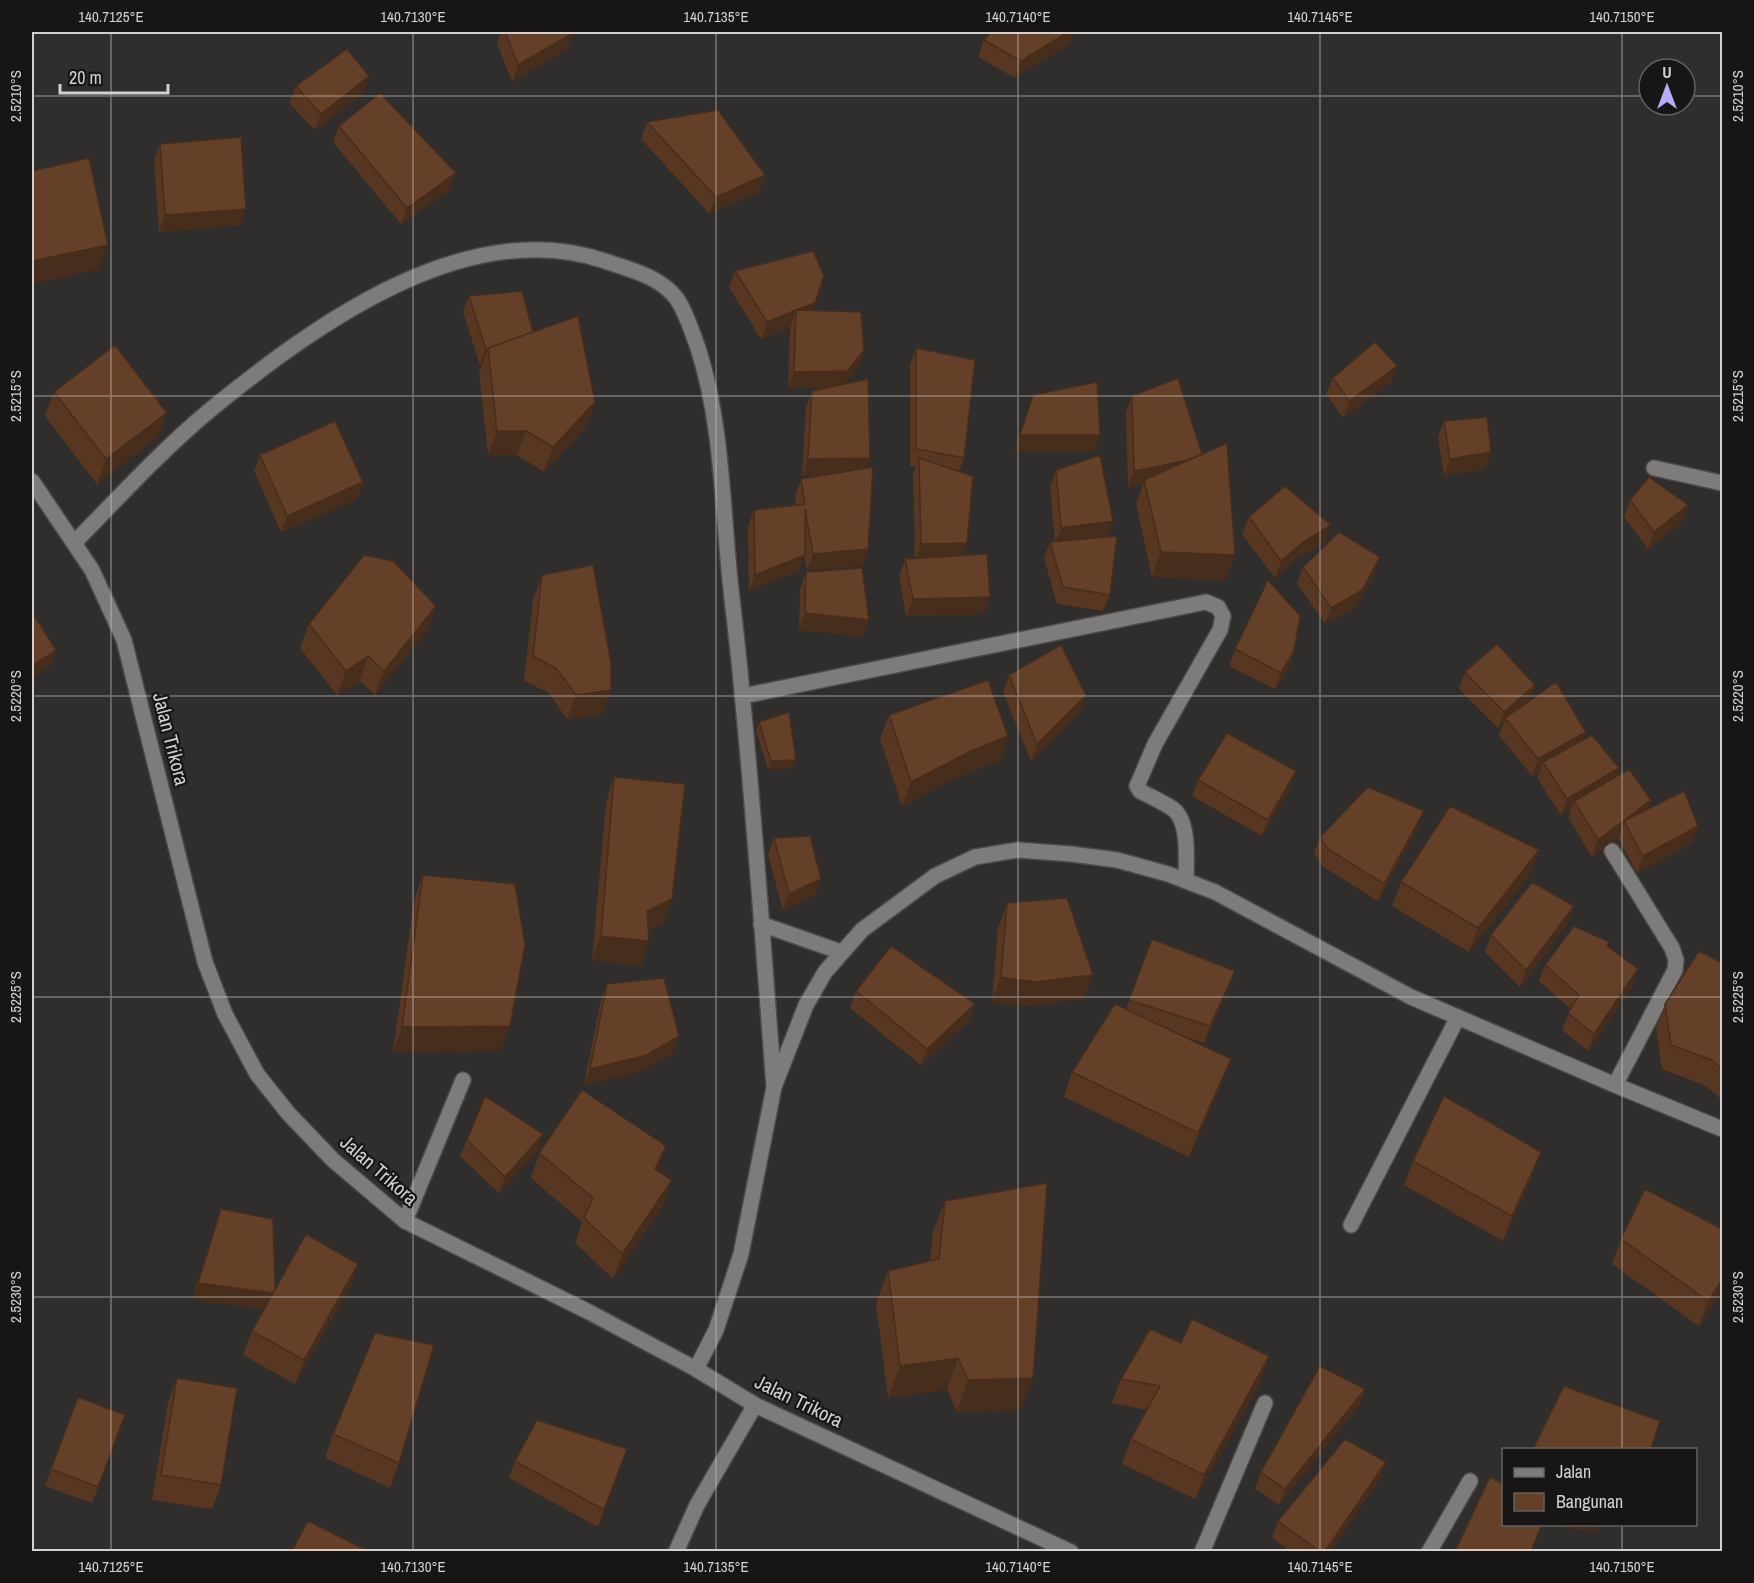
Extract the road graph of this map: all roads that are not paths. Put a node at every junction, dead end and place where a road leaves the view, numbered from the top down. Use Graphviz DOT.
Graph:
graph roads {
  1 [pos="1654,468"];
  2 [pos="32,481"];
  3 [pos="1722,483"];
  4 [pos="74,543"];
  5 [pos="743,696"];
  6 [pos="1612,851"];
  7 [pos="1186,881"];
  8 [pos="761,924"];
  9 [pos="841,952"];
  10 [pos="1458,1017"];
  11 [pos="463,1080"];
  12 [pos="1615,1085"];
  13 [pos="774,1087"];
  14 [pos="1722,1129"];
  15 [pos="405,1221"];
  16 [pos="1351,1225"];
  17 [pos="696,1369"];
  18 [pos="1265,1403"];
  19 [pos="755,1405"];
  20 [pos="1470,1480"];
  21 [pos="676,1551"];
  22 [pos="1071,1551"];
  23 [pos="1202,1551"];
  24 [pos="1429,1551"];
  1 -- 3 [label="street"];
  2 -- 4 [label="street, Jalan Trikora"];
  4 -- 5 [label="street"];
  4 -- 15 [label="street, Jalan Trikora"];
  5 -- 7 [label="street"];
  5 -- 8 [label="street"];
  6 -- 12 [label="street"];
  7 -- 9 [label="street"];
  7 -- 10 [label="street"];
  8 -- 9 [label="street"];
  8 -- 13 [label="street"];
  9 -- 13 [label="street"];
  10 -- 12 [label="street"];
  10 -- 16 [label="street"];
  11 -- 15 [label="street"];
  12 -- 14 [label="street"];
  13 -- 17 [label="street"];
  15 -- 17 [label="street, Jalan Trikora"];
  17 -- 19 [label="street, Jalan Trikora"];
  18 -- 23 [label="street"];
  19 -- 21 [label="street"];
  19 -- 22 [label="street, Jalan Trikora"];
  20 -- 24 [label="street"];
}
